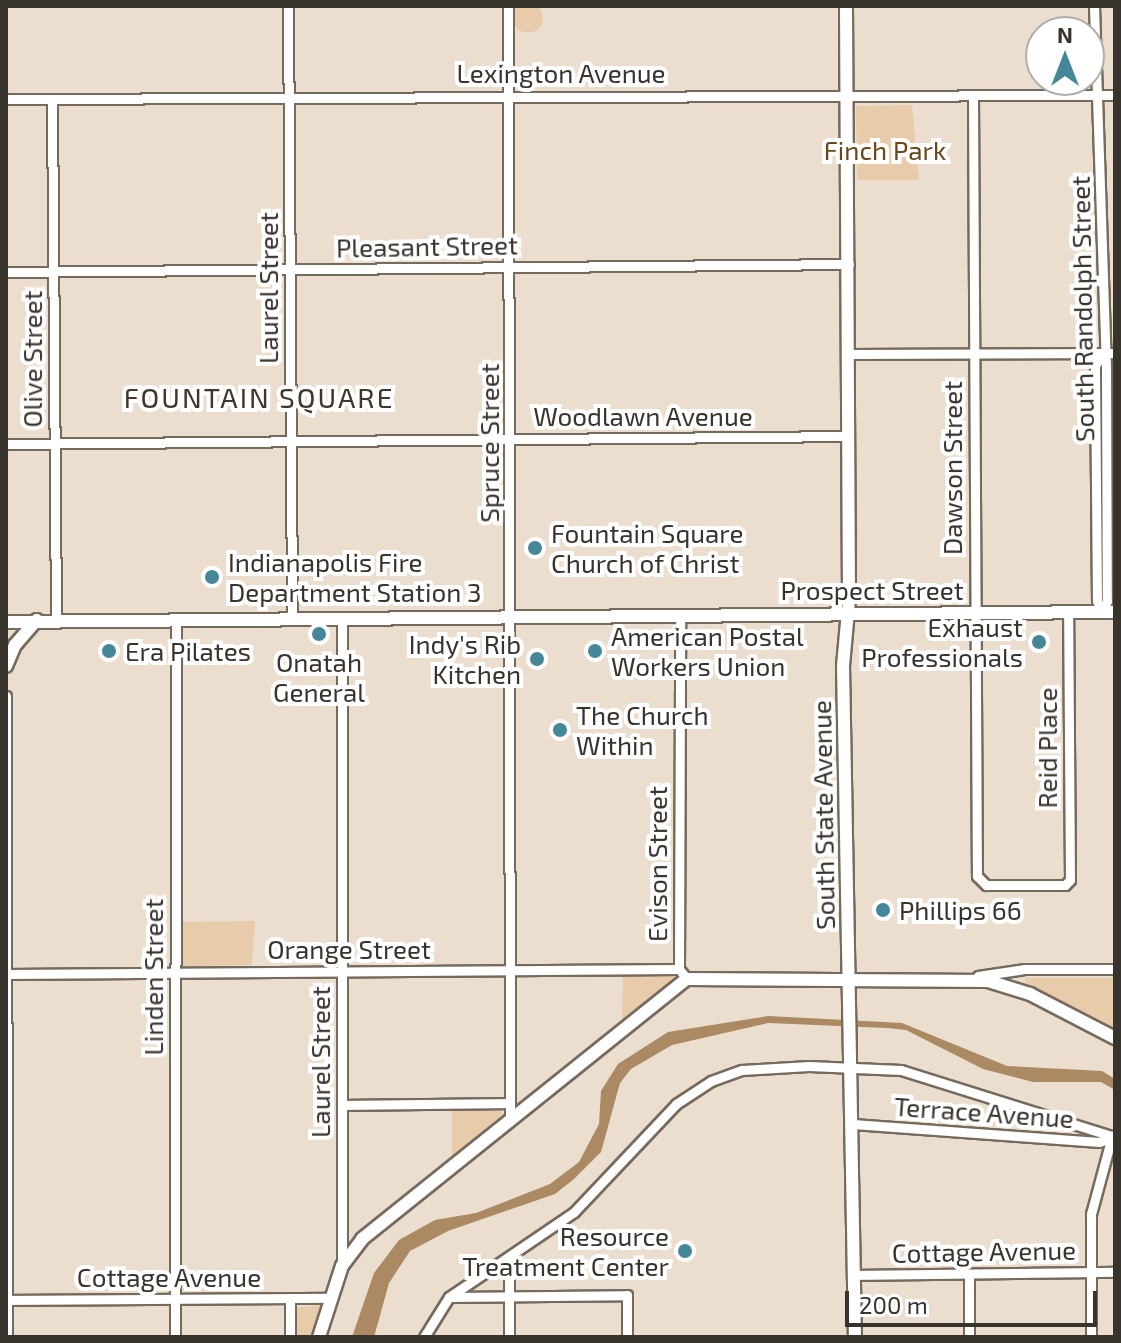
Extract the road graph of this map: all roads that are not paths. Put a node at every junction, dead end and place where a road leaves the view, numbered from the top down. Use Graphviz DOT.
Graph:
graph roads {
  1 [pos="288,6"];
  2 [pos="508,6"];
  3 [pos="846,6"];
  4 [pos="508,95"];
  5 [pos="846,96"];
  6 [pos="1098,96"];
  7 [pos="288,97"];
  8 [pos="973,97"];
  9 [pos="6,99"];
  10 [pos="52,99"];
  11 [pos="849,264"];
  12 [pos="510,267"];
  13 [pos="289,269"];
  14 [pos="53,271"];
  15 [pos="6,272"];
  16 [pos="974,353"];
  17 [pos="1102,353"];
  18 [pos="1115,353"];
  19 [pos="849,354"];
  20 [pos="848,436"];
  21 [pos="511,439"];
  22 [pos="291,441"];
  23 [pos="54,443"];
  24 [pos="6,444"];
  25 [pos="975,611"];
  26 [pos="1068,611"];
  27 [pos="1108,612"];
  28 [pos="846,613"];
  29 [pos="680,614"];
  30 [pos="511,616"];
  31 [pos="292,617"];
  32 [pos="342,617"];
  33 [pos="176,618"];
  34 [pos="56,619"];
  35 [pos="37,620"];
  36 [pos="6,622"];
  37 [pos="6,666"];
  38 [pos="6,696"];
  39 [pos="1068,883"];
  40 [pos="1115,969"];
  41 [pos="510,970"];
  42 [pos="342,971"];
  43 [pos="175,973"];
  44 [pos="7,974"];
  45 [pos="683,974"];
  46 [pos="959,977"];
  47 [pos="847,978"];
  48 [pos="1115,1038"];
  49 [pos="851,1067"];
  50 [pos="510,1103"];
  51 [pos="343,1105"];
  52 [pos="510,1121"];
  53 [pos="853,1124"];
  54 [pos="1113,1137"];
  55 [pos="509,1257"];
  56 [pos="342,1266"];
  57 [pos="1091,1272"];
  58 [pos="1115,1272"];
  59 [pos="969,1274"];
  60 [pos="854,1275"];
  61 [pos="509,1296"];
  62 [pos="449,1297"];
  63 [pos="290,1298"];
  64 [pos="332,1298"];
  65 [pos="175,1299"];
  66 [pos="7,1300"];
  67 [pos="7,1337"];
  68 [pos="175,1337"];
  69 [pos="290,1337"];
  70 [pos="319,1337"];
  71 [pos="424,1337"];
  72 [pos="509,1337"];
  73 [pos="627,1337"];
  74 [pos="855,1337"];
  75 [pos="969,1337"];
  76 [pos="1091,1337"];
  1 -- 7 [label="street, Laurel Street"];
  2 -- 4 [label="street, Spruce Street"];
  3 -- 5 [label="street, South State Avenue"];
  4 -- 5 [label="street, Lexington Avenue"];
  4 -- 7 [label="street, Lexington Avenue"];
  4 -- 12 [label="street, Spruce Street"];
  5 -- 8 [label="street, Lexington Avenue"];
  5 -- 11 [label="street, South State Avenue"];
  6 -- 8 [label="street, Lexington Avenue"];
  6 -- 17 [label="street, South Randolph Street"];
  7 -- 10 [label="street, Lexington Avenue"];
  7 -- 13 [label="street, Laurel Street"];
  8 -- 16 [label="street, Dawson Street"];
  9 -- 10 [label="street, Lexington Avenue"];
  10 -- 14 [label="street, Olive Street"];
  11 -- 12 [label="street, Pleasant Street"];
  11 -- 19 [label="street, South State Avenue"];
  12 -- 13 [label="street, Pleasant Street"];
  12 -- 21 [label="street, Spruce Street"];
  13 -- 14 [label="street, Pleasant Street"];
  13 -- 22 [label="street, Laurel Street"];
  14 -- 15 [label="street, Pleasant Street"];
  14 -- 23 [label="street, Olive Street"];
  16 -- 17 [label="street"];
  16 -- 19 [label="street"];
  16 -- 25 [label="street, Dawson Street"];
  17 -- 18 [label="street"];
  17 -- 27 [label="street, South Randolph Street"];
  19 -- 20 [label="street, South State Avenue"];
  20 -- 21 [label="street, Woodlawn Avenue"];
  20 -- 28 [label="street, South State Avenue"];
  21 -- 22 [label="street, Woodlawn Avenue"];
  21 -- 30 [label="street, Spruce Street"];
  22 -- 23 [label="street, Woodlawn Avenue"];
  22 -- 31 [label="street, Laurel Street"];
  23 -- 24 [label="street, Woodlawn Avenue"];
  23 -- 34 [label="street, Olive Street"];
  25 -- 26 [label="street, Prospect Street"];
  25 -- 28 [label="street, Prospect Street"];
  25 -- 39 [label="street, Dawson Street"];
  26 -- 27 [label="street, Prospect Street"];
  26 -- 39 [label="street, Reid Place"];
  28 -- 29 [label="street, Prospect Street"];
  28 -- 47 [label="street, South State Avenue"];
  29 -- 30 [label="street, Prospect Street"];
  29 -- 45 [label="street, Evison Street"];
  30 -- 32 [label="street, Prospect Street"];
  30 -- 41 [label="street, Spruce Street"];
  31 -- 32 [label="street, Prospect Street"];
  31 -- 33 [label="street, Prospect Street"];
  32 -- 42 [label="street, Laurel Street"];
  33 -- 34 [label="street, Prospect Street"];
  33 -- 43 [label="street, Linden Street"];
  34 -- 35 [label="street, Prospect Street"];
  35 -- 36 [label="street, Prospect Street"];
  35 -- 37 [label="street"];
  38 -- 44 [label="street"];
  40 -- 46 [label="street"];
  41 -- 42 [label="street, Orange Street"];
  41 -- 45 [label="street, Orange Street"];
  41 -- 50 [label="street, Spruce Street"];
  42 -- 43 [label="street, Orange Street"];
  42 -- 51 [label="street, Laurel Street"];
  43 -- 44 [label="street, Orange Street"];
  43 -- 65 [label="street, Linden Street"];
  44 -- 66 [label="street"];
  45 -- 47 [label="street"];
  45 -- 52 [label="street"];
  46 -- 47 [label="street"];
  46 -- 48 [label="street"];
  47 -- 49 [label="street, South State Avenue"];
  49 -- 53 [label="street, South State Avenue"];
  49 -- 54 [label="street"];
  49 -- 55 [label="street"];
  50 -- 51 [label="street"];
  50 -- 52 [label="street, Spruce Street"];
  51 -- 56 [label="street, Laurel Street"];
  52 -- 56 [label="street"];
  53 -- 54 [label="street, Terrace Avenue"];
  53 -- 60 [label="street, South State Avenue"];
  54 -- 57 [label="street"];
  55 -- 61 [label="street"];
  55 -- 62 [label="street"];
  56 -- 64 [label="street"];
  57 -- 58 [label="street, Cottage Avenue"];
  57 -- 59 [label="street, Cottage Avenue"];
  57 -- 76 [label="street"];
  59 -- 60 [label="street, Cottage Avenue"];
  59 -- 75 [label="street"];
  60 -- 74 [label="street, South State Avenue"];
  61 -- 62 [label="street"];
  61 -- 72 [label="street"];
  61 -- 73 [label="street"];
  62 -- 71 [label="street"];
  63 -- 64 [label="street, Cottage Avenue"];
  63 -- 65 [label="street, Cottage Avenue"];
  63 -- 69 [label="street"];
  64 -- 70 [label="street"];
  65 -- 66 [label="street, Cottage Avenue"];
  65 -- 68 [label="street, Linden Street"];
  66 -- 67 [label="street"];
}
